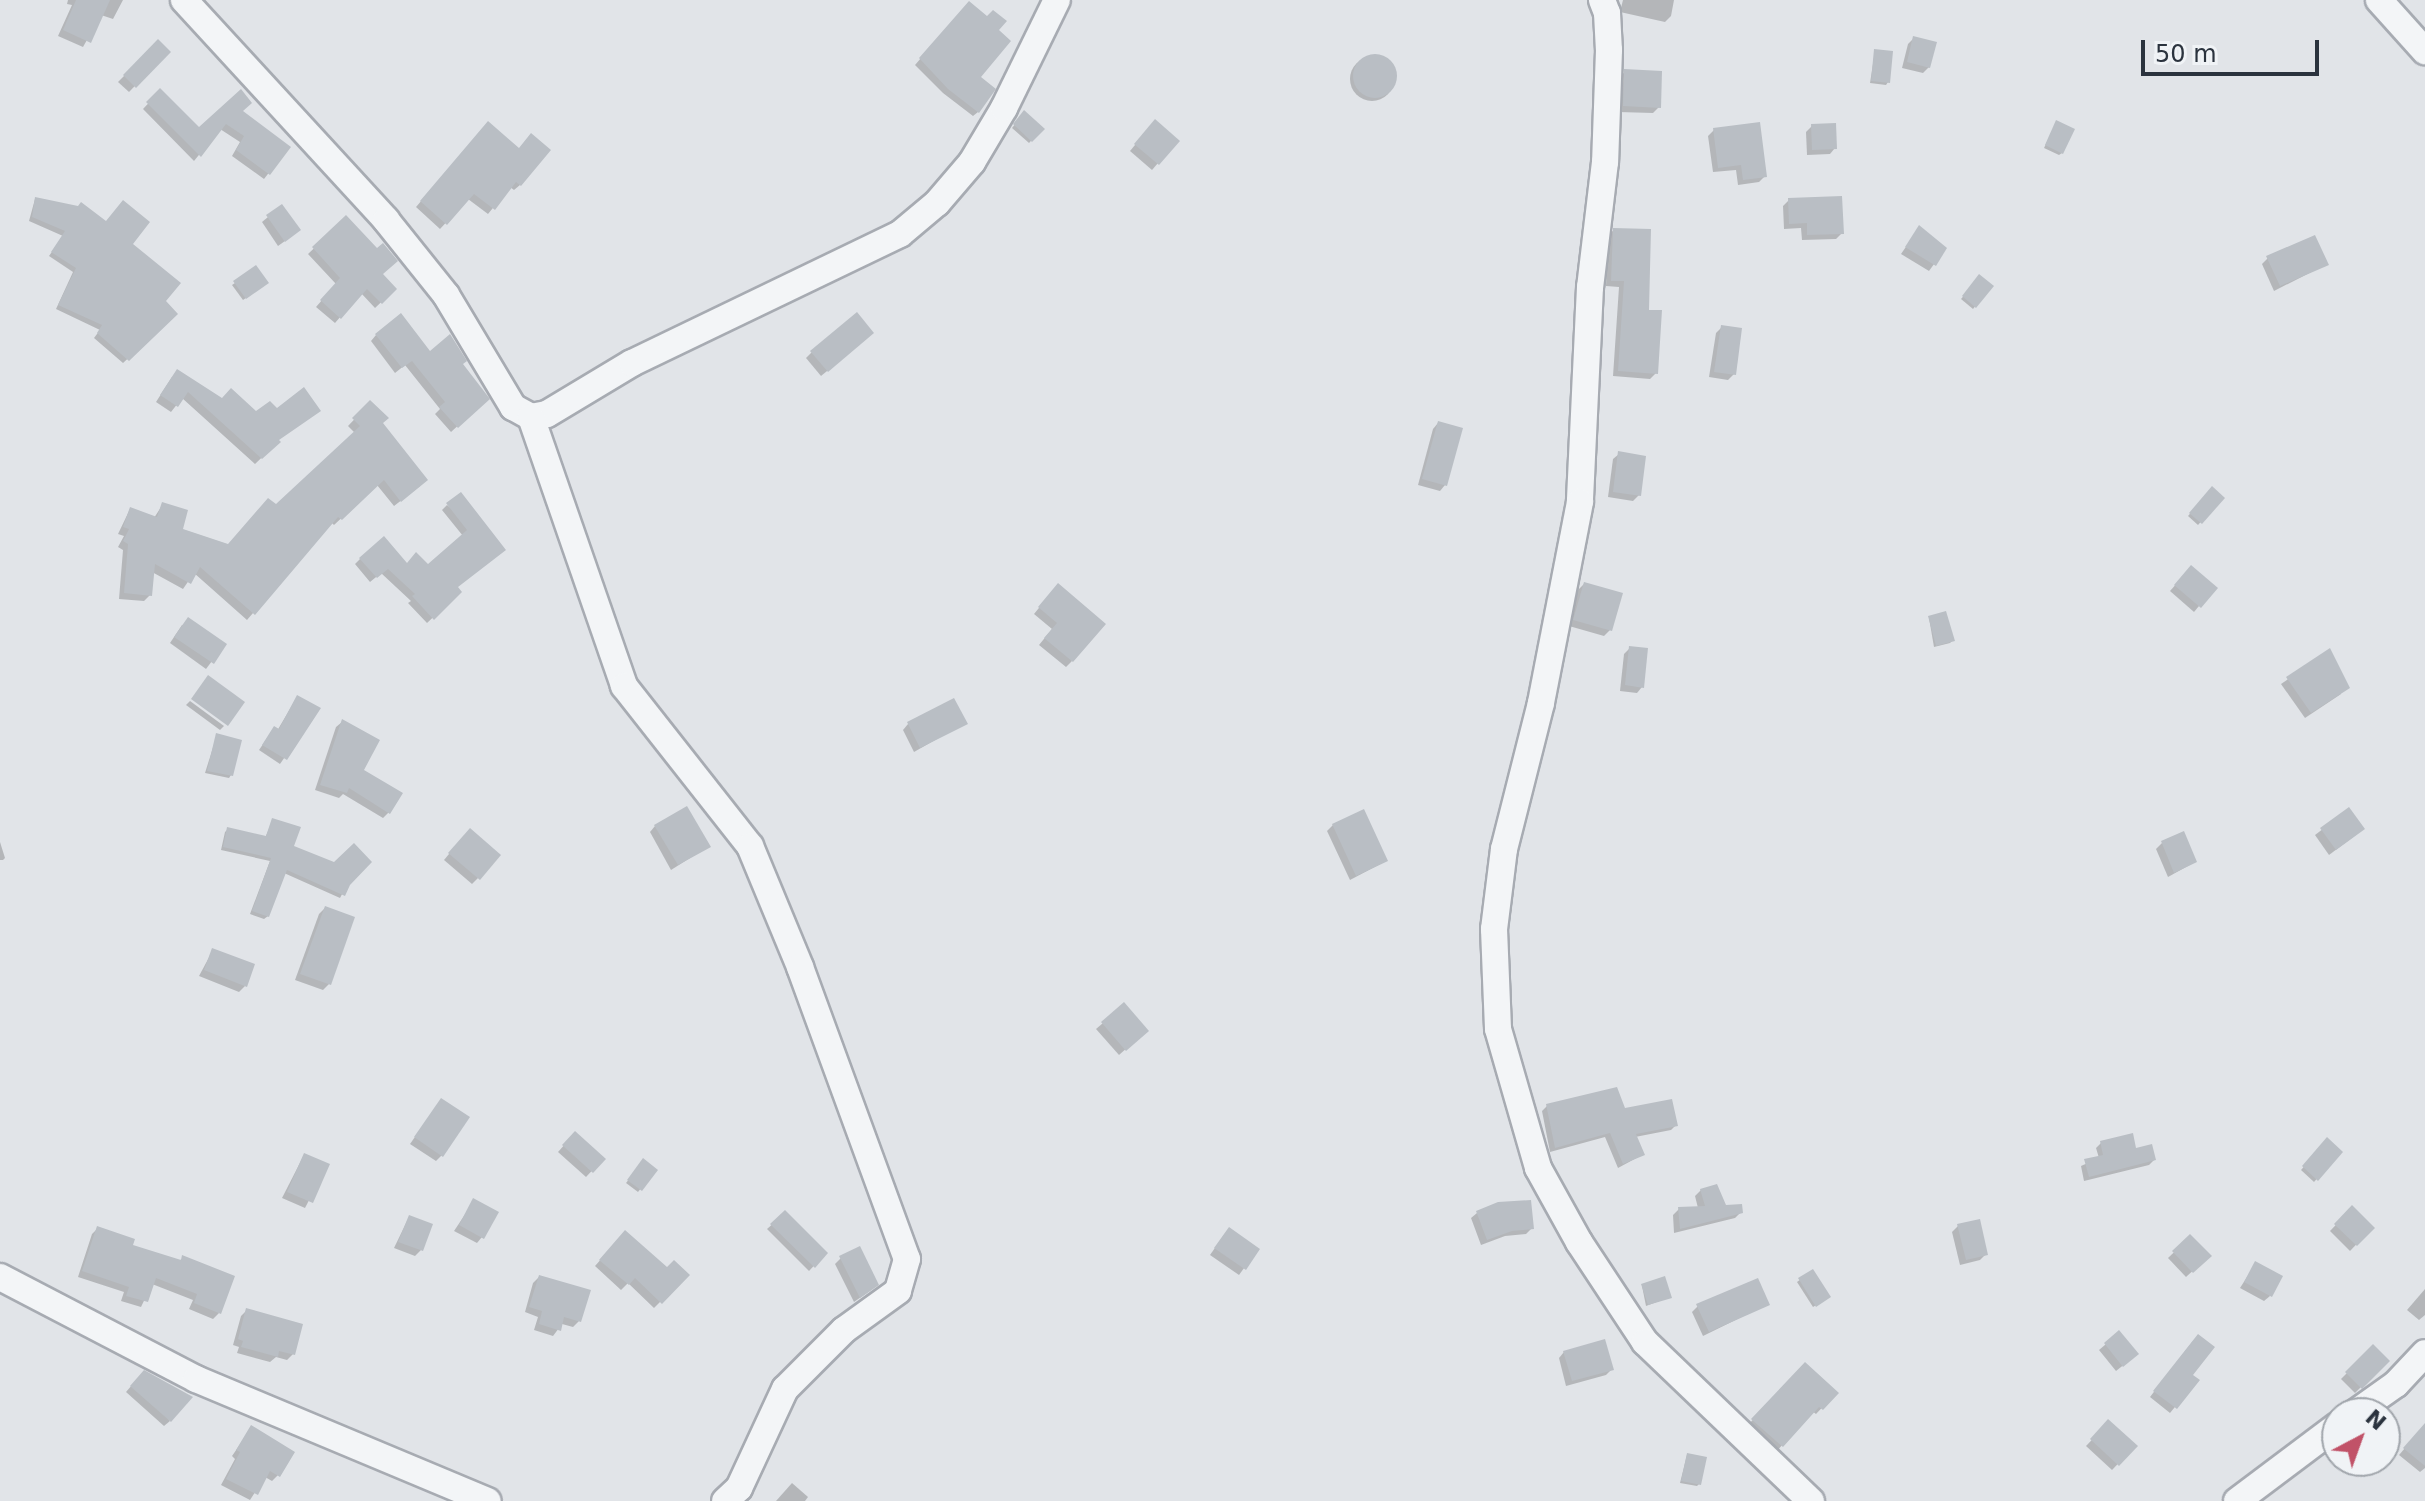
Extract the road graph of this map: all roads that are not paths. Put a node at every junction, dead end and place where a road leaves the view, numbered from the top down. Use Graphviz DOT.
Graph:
graph roads {
  1 [pos="184,0"];
  2 [pos="1057,0"];
  3 [pos="1602,0"];
  4 [pos="2379,0"];
  5 [pos="2425,51"];
  6 [pos="531,417"];
  7 [pos="0,1277"];
  8 [pos="2425,1353"];
  9 [pos="2378,1397"];
  10 [pos="2321,1438"];
  11 [pos="488,1501"];
  12 [pos="725,1501"];
  13 [pos="1811,1501"];
  14 [pos="2237,1501"];
  1 -- 6 [label="street"];
  2 -- 6 [label="street"];
  3 -- 13 [label="street"];
  4 -- 5 [label="street"];
  6 -- 12 [label="street"];
  7 -- 11 [label="street"];
  8 -- 9 [label="street"];
  10 -- 14 [label="street"];
}
